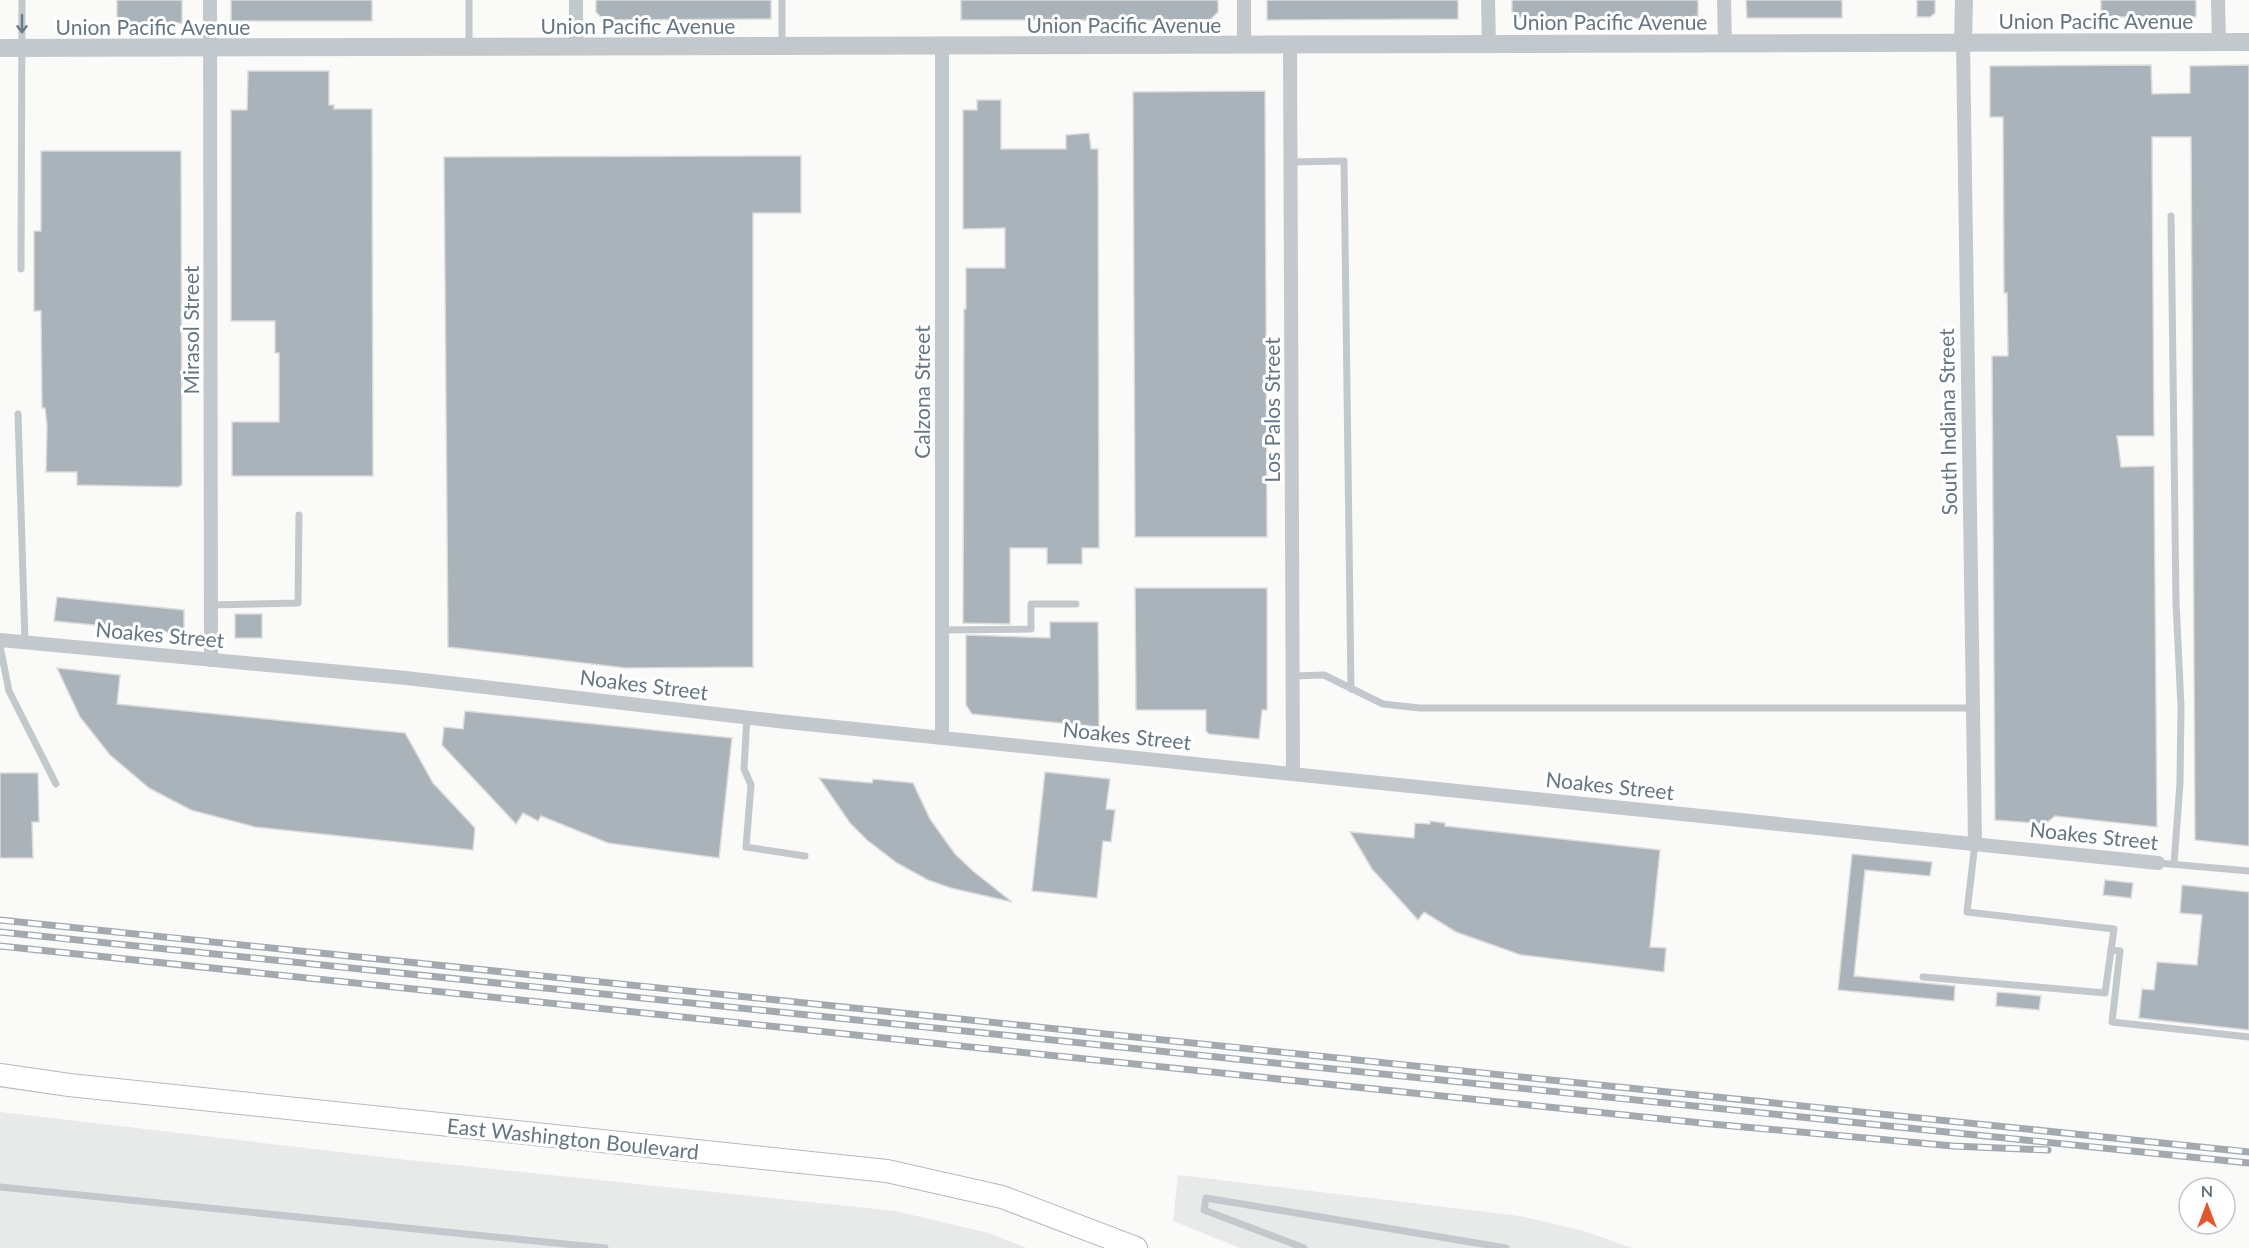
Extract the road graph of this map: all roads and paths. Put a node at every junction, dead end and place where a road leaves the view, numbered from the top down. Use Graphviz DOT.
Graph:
graph roads {
  1 [pos="22,0"];
  2 [pos="210,0"];
  3 [pos="469,0"];
  4 [pos="576,0"];
  5 [pos="782,0"];
  6 [pos="1244,0"];
  7 [pos="1488,0"];
  8 [pos="1724,0"];
  9 [pos="1964,0"];
  10 [pos="2218,0"];
  11 [pos="2219,42"];
  12 [pos="2249,42"];
  13 [pos="1725,43"];
  14 [pos="1964,43"];
  15 [pos="1489,44"];
  16 [pos="1244,46"];
  17 [pos="1290,46"];
  18 [pos="469,47"];
  19 [pos="576,47"];
  20 [pos="782,47"];
  21 [pos="942,47"];
  22 [pos="0,48"];
  23 [pos="21,48"];
  24 [pos="211,48"];
  25 [pos="1290,162"];
  26 [pos="2171,216"];
  27 [pos="21,269"];
  28 [pos="18,414"];
  29 [pos="299,515"];
  30 [pos="1076,604"];
  31 [pos="210,605"];
  32 [pos="942,630"];
  33 [pos="0,640"];
  34 [pos="25,642"];
  35 [pos="0,646"];
  36 [pos="211,660"];
  37 [pos="1293,676"];
  38 [pos="1351,689"];
  39 [pos="1974,708"];
  40 [pos="747,717"];
  41 [pos="942,736"];
  42 [pos="1293,774"];
  43 [pos="56,784"];
  44 [pos="1975,843"];
  45 [pos="805,856"];
  46 [pos="2158,863"];
  47 [pos="2174,864"];
  48 [pos="2249,871"];
  49 [pos="2111,950"];
  50 [pos="1923,977"];
  51 [pos="2249,1037"];
  52 [pos="0,1075"];
  53 [pos="0,1187"];
  54 [pos="605,1248"];
  55 [pos="1136,1248"];
  56 [pos="1304,1248"];
  57 [pos="1506,1248"];
  1 -- 23 [label="lane, one-way"];
  2 -- 24 [label="street, Mirasol Street"];
  3 -- 18 [label="lane"];
  4 -- 19 [label="street"];
  5 -- 20 [label="lane"];
  6 -- 16 [label="street"];
  7 -- 15 [label="street"];
  8 -- 13 [label="street"];
  9 -- 14 [label="street, South Indiana Street"];
  10 -- 11 [label="street"];
  11 -- 12 [label="street, Union Pacific Avenue"];
  11 -- 14 [label="street, Union Pacific Avenue"];
  13 -- 14 [label="street, Union Pacific Avenue"];
  13 -- 15 [label="street, Union Pacific Avenue"];
  14 -- 39 [label="street, South Indiana Street"];
  15 -- 17 [label="street, Union Pacific Avenue"];
  16 -- 17 [label="street, Union Pacific Avenue"];
  16 -- 21 [label="street, Union Pacific Avenue"];
  17 -- 25 [label="street, Los Palos Street"];
  18 -- 19 [label="street, Union Pacific Avenue"];
  18 -- 24 [label="street, Union Pacific Avenue"];
  19 -- 20 [label="street, Union Pacific Avenue"];
  20 -- 21 [label="street, Union Pacific Avenue"];
  21 -- 32 [label="street, Calzona Street"];
  22 -- 23 [label="street, Union Pacific Avenue"];
  23 -- 24 [label="street, Union Pacific Avenue"];
  23 -- 27 [label="lane"];
  24 -- 31 [label="street, Mirasol Street"];
  25 -- 37 [label="street, Los Palos Street"];
  25 -- 38 [label="lane"];
  26 -- 47 [label="lane"];
  28 -- 34 [label="lane"];
  29 -- 31 [label="lane"];
  30 -- 32 [label="lane"];
  31 -- 36 [label="street, Mirasol Street"];
  32 -- 41 [label="street, Calzona Street"];
  33 -- 34 [label="street, Noakes Street"];
  34 -- 36 [label="street, Noakes Street"];
  35 -- 43 [label="lane"];
  36 -- 40 [label="street, Noakes Street"];
  37 -- 38 [label="lane"];
  37 -- 42 [label="street, Los Palos Street"];
  38 -- 39 [label="lane"];
  39 -- 44 [label="street, South Indiana Street"];
  40 -- 41 [label="street, Noakes Street"];
  40 -- 45 [label="lane"];
  41 -- 42 [label="street, Noakes Street"];
  42 -- 44 [label="street, Noakes Street"];
  44 -- 46 [label="street, Noakes Street"];
  44 -- 49 [label="lane"];
  46 -- 47 [label="lane, Noakes Street"];
  47 -- 48 [label="lane, Noakes Street"];
  49 -- 50 [label="lane"];
  49 -- 51 [label="lane"];
  52 -- 55 [label="main road, East Washington Boulevard"];
  53 -- 54 [label="lane"];
  56 -- 57 [label="lane"];
}
